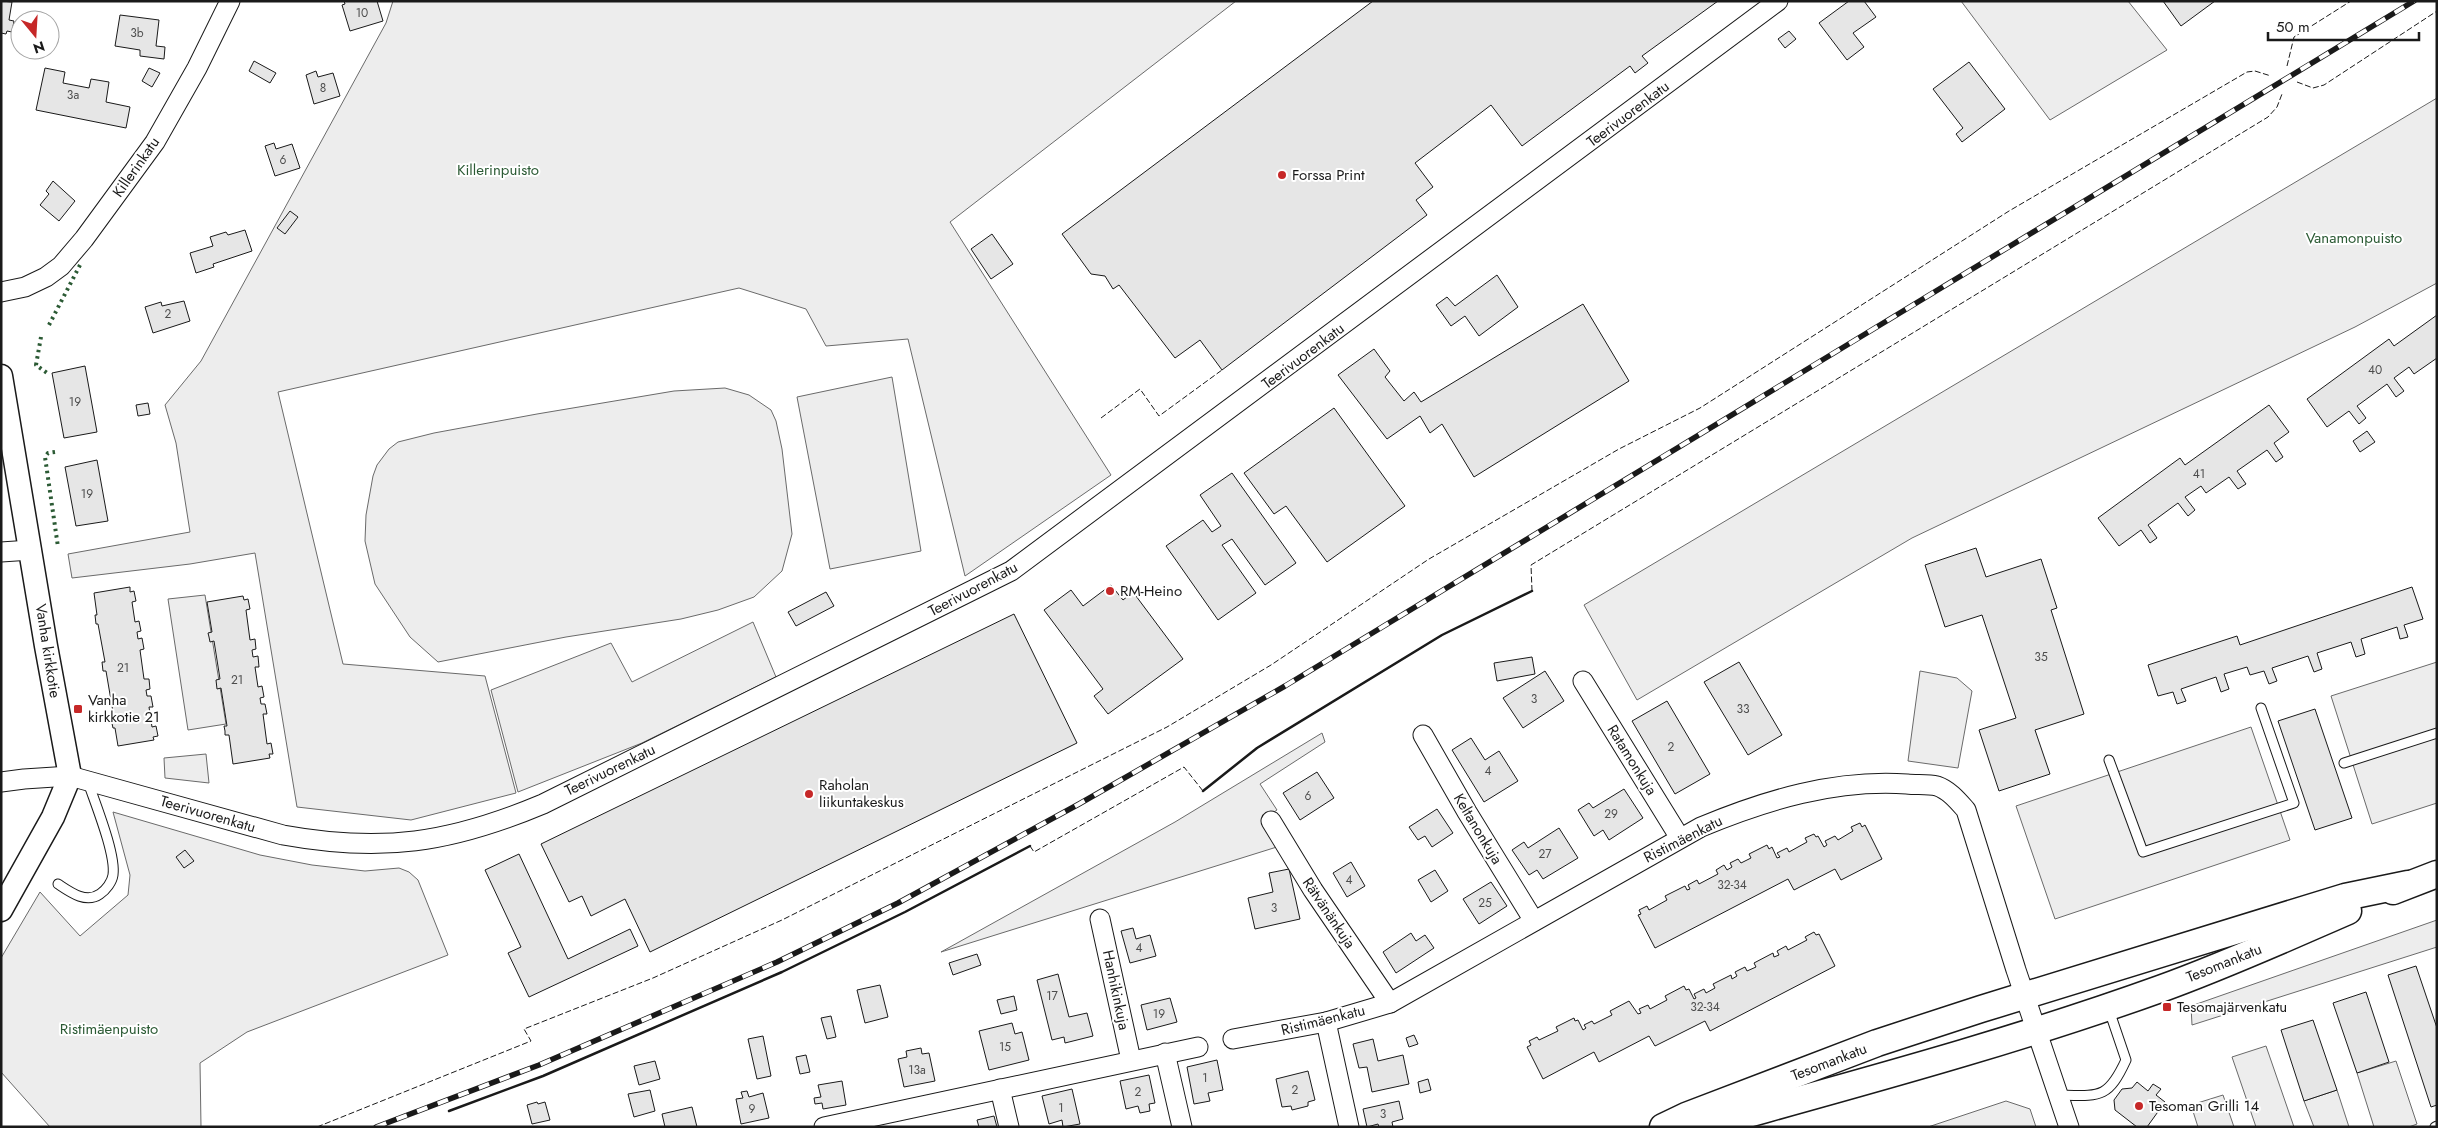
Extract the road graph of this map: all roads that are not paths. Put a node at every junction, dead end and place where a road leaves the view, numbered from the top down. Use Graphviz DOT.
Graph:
graph roads {
  1 [pos="230,1"];
  2 [pos="1778,1"];
  3 [pos="1,292"];
  4 [pos="1,376"];
  5 [pos="31,550"];
  6 [pos="1,552"];
  7 [pos="1583,681"];
  8 [pos="2260,708"];
  9 [pos="2437,733"];
  10 [pos="1423,735"];
  11 [pos="2109,760"];
  12 [pos="2344,763"];
  13 [pos="79,778"];
  14 [pos="1,782"];
  15 [pos="1272,821"];
  16 [pos="1680,838"];
  17 [pos="2437,874"];
  18 [pos="58,884"];
  19 [pos="2408,884"];
  20 [pos="1,910"];
  21 [pos="1100,919"];
  22 [pos="1534,921"];
  23 [pos="2026,995"];
  24 [pos="1390,1003"];
  25 [pos="2109,1007"];
  26 [pos="1326,1022"];
  27 [pos="2037,1030"];
  28 [pos="1233,1039"];
  29 [pos="1198,1047"];
  30 [pos="1165,1052"];
  31 [pos="1131,1060"];
  32 [pos="1000,1089"];
  33 [pos="2060,1095"];
  34 [pos="824,1127"];
  35 [pos="1009,1127"];
  36 [pos="1182,1127"];
  37 [pos="1349,1127"];
  38 [pos="1663,1127"];
  39 [pos="1701,1127"];
  40 [pos="2069,1127"];
  1 -- 3 [label="street, Killerinkatu"];
  2 -- 13 [label="street, Teerivuorenkatu"];
  4 -- 5 [label="street, Vanha kirkkotie"];
  5 -- 6 [label="street"];
  5 -- 13 [label="street, Vanha kirkkotie"];
  7 -- 16 [label="street, Ratamonkuja"];
  8 -- 11 [label="lane"];
  9 -- 12 [label="lane"];
  10 -- 22 [label="street, Keltanonkuja"];
  13 -- 14 [label="street, Teerivuorenkatu"];
  13 -- 18 [label="lane"];
  13 -- 20 [label="street"];
  15 -- 24 [label="street, Rätvänänkuja"];
  16 -- 22 [label="street, Ristimäenkatu"];
  16 -- 23 [label="street, Ristimäenkatu"];
  17 -- 19 [label="main road, Tesomankatu"];
  19 -- 23 [label="main road, Tesomankatu"];
  19 -- 25 [label="main road, Tesomankatu"];
  21 -- 31 [label="street, Hanhikinkuja"];
  22 -- 24 [label="street, Ristimäenkatu"];
  23 -- 27 [label="street"];
  23 -- 38 [label="main road, Tesomankatu"];
  24 -- 26 [label="street, Ristimäenkatu"];
  25 -- 27 [label="main road, Tesomankatu"];
  25 -- 33 [label="lane"];
  26 -- 28 [label="street, Ristimäenkatu"];
  26 -- 37 [label="street"];
  27 -- 33 [label="street"];
  27 -- 39 [label="main road, Tesomankatu"];
  29 -- 30 [label="street"];
  30 -- 31 [label="street"];
  30 -- 36 [label="street"];
  31 -- 32 [label="street"];
  32 -- 34 [label="street"];
  32 -- 35 [label="street"];
  33 -- 40 [label="street"];
}
